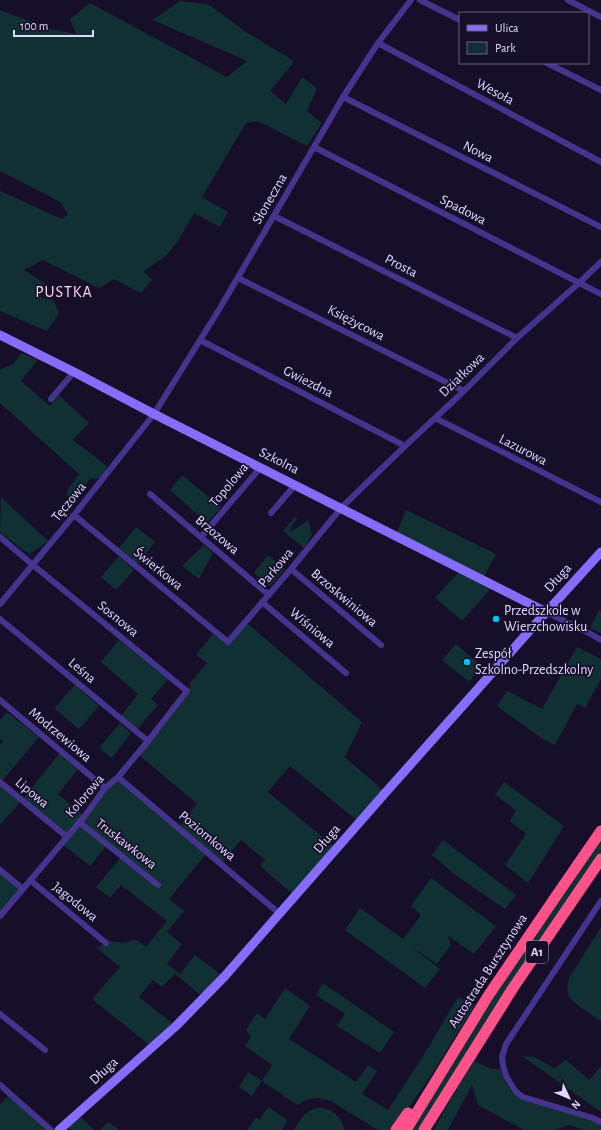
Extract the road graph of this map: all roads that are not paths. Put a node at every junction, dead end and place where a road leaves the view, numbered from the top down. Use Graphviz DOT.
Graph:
graph roads {
  1 [pos="412,0"];
  2 [pos="420,0"];
  3 [pos="568,0"];
  4 [pos="601,17"];
  5 [pos="459,20"];
  6 [pos="378,43"];
  7 [pos="549,64"];
  8 [pos="601,90"];
  9 [pos="343,97"];
  10 [pos="314,147"];
  11 [pos="601,162"];
  12 [pos="274,216"];
  13 [pos="601,227"];
  14 [pos="601,262"];
  15 [pos="238,278"];
  16 [pos="579,283"];
  17 [pos="601,294"];
  18 [pos="0,335"];
  19 [pos="517,338"];
  20 [pos="200,340"];
  21 [pos="74,372"];
  22 [pos="464,391"];
  23 [pos="51,399"];
  24 [pos="154,414"];
  25 [pos="435,418"];
  26 [pos="405,446"];
  27 [pos="260,468"];
  28 [pos="295,485"];
  29 [pos="150,494"];
  30 [pos="601,502"];
  31 [pos="341,508"];
  32 [pos="271,514"];
  33 [pos="74,515"];
  34 [pos="0,537"];
  35 [pos="201,537"];
  36 [pos="601,552"];
  37 [pos="33,565"];
  38 [pos="291,569"];
  39 [pos="269,595"];
  40 [pos="262,602"];
  41 [pos="0,604"];
  42 [pos="546,612"];
  43 [pos="0,619"];
  44 [pos="601,640"];
  45 [pos="228,642"];
  46 [pos="381,645"];
  47 [pos="346,673"];
  48 [pos="187,691"];
  49 [pos="0,700"];
  50 [pos="148,741"];
  51 [pos="118,777"];
  52 [pos="0,782"];
  53 [pos="105,788"];
  54 [pos="79,822"];
  55 [pos="601,831"];
  56 [pos="67,837"];
  57 [pos="601,859"];
  58 [pos="0,870"];
  59 [pos="30,880"];
  60 [pos="158,885"];
  61 [pos="23,889"];
  62 [pos="601,901"];
  63 [pos="280,914"];
  64 [pos="0,916"];
  65 [pos="106,943"];
  66 [pos="0,1014"];
  67 [pos="464,1034"];
  68 [pos="476,1046"];
  69 [pos="45,1050"];
  70 [pos="0,1085"];
  71 [pos="601,1122"];
  72 [pos="51,1130"];
  73 [pos="59,1130"];
  74 [pos="396,1130"];
  75 [pos="406,1130"];
  76 [pos="424,1130"];
  77 [pos="431,1130"];
  1 -- 6 [label="street, Słoneczna"];
  2 -- 5 [label="street"];
  3 -- 4 [label="street"];
  6 -- 9 [label="street, Słoneczna"];
  6 -- 11 [label="street, Wesoła"];
  7 -- 8 [label="street"];
  9 -- 10 [label="street, Słoneczna"];
  9 -- 13 [label="street, Nowa"];
  10 -- 12 [label="street, Słoneczna"];
  10 -- 16 [label="street, Spadowa"];
  12 -- 15 [label="street, Słoneczna"];
  12 -- 19 [label="street, Prosta"];
  14 -- 16 [label="street, Działkowa"];
  15 -- 20 [label="street, Słoneczna"];
  15 -- 22 [label="street, Księżycowa"];
  16 -- 17 [label="street, Spadowa"];
  16 -- 19 [label="street, Działkowa"];
  18 -- 21 [label="street, Szkolna"];
  19 -- 22 [label="street, Działkowa"];
  20 -- 24 [label="street, Słoneczna"];
  20 -- 26 [label="street, Gwiezdna"];
  21 -- 23 [label="street"];
  21 -- 24 [label="street, Szkolna"];
  22 -- 25 [label="street, Działkowa"];
  24 -- 27 [label="street, Szkolna"];
  24 -- 33 [label="street, Tęczowa"];
  25 -- 26 [label="street, Działkowa"];
  25 -- 30 [label="street, Lazurowa"];
  26 -- 31 [label="street, Działkowa"];
  27 -- 28 [label="street, Szkolna"];
  27 -- 35 [label="street, Topolowa"];
  28 -- 31 [label="street, Szkolna"];
  28 -- 32 [label="street"];
  29 -- 35 [label="street, Brzozowa"];
  31 -- 38 [label="street, Parkowa"];
  31 -- 42 [label="street, Szkolna"];
  33 -- 37 [label="street, Tęczowa"];
  33 -- 45 [label="street, Świerkowa"];
  34 -- 37 [label="street, Sosnowa"];
  35 -- 39 [label="street, Brzozowa"];
  36 -- 42 [label="street, Długa"];
  37 -- 41 [label="street, Tęczowa"];
  37 -- 48 [label="street, Sosnowa"];
  38 -- 39 [label="street, Parkowa"];
  38 -- 46 [label="street, Brzoskwiniowa"];
  39 -- 40 [label="street, Parkowa"];
  40 -- 45 [label="street, Parkowa"];
  40 -- 47 [label="street, Wiśniowa"];
  42 -- 44 [label="street"];
  42 -- 63 [label="street, Długa"];
  43 -- 50 [label="street, Leśna"];
  48 -- 50 [label="street, Kolorowa"];
  49 -- 53 [label="street, Modrzewiowa"];
  50 -- 51 [label="street, Kolorowa"];
  51 -- 53 [label="street, Kolorowa"];
  51 -- 63 [label="street, Poziomkowa"];
  52 -- 56 [label="street, Lipowa"];
  53 -- 54 [label="street, Kolorowa"];
  54 -- 56 [label="street, Kolorowa"];
  54 -- 60 [label="street, Truskawkowa"];
  55 -- 67 [label="highway, Autostrada Bursztynowa / A1"];
  56 -- 59 [label="street, Kolorowa"];
  57 -- 68 [label="highway, A1"];
  58 -- 61 [label="street"];
  59 -- 61 [label="street, Kolorowa"];
  59 -- 65 [label="street, Jagodowa"];
  61 -- 64 [label="street, Kolorowa"];
  62 -- 71 [label="street"];
  63 -- 73 [label="street, Długa"];
  66 -- 69 [label="street"];
  67 -- 74 [label="highway"];
  67 -- 75 [label="highway, Autostrada Bursztynowa / A1"];
  68 -- 76 [label="highway, A1"];
  68 -- 77 [label="highway"];
  70 -- 72 [label="street"];
}
